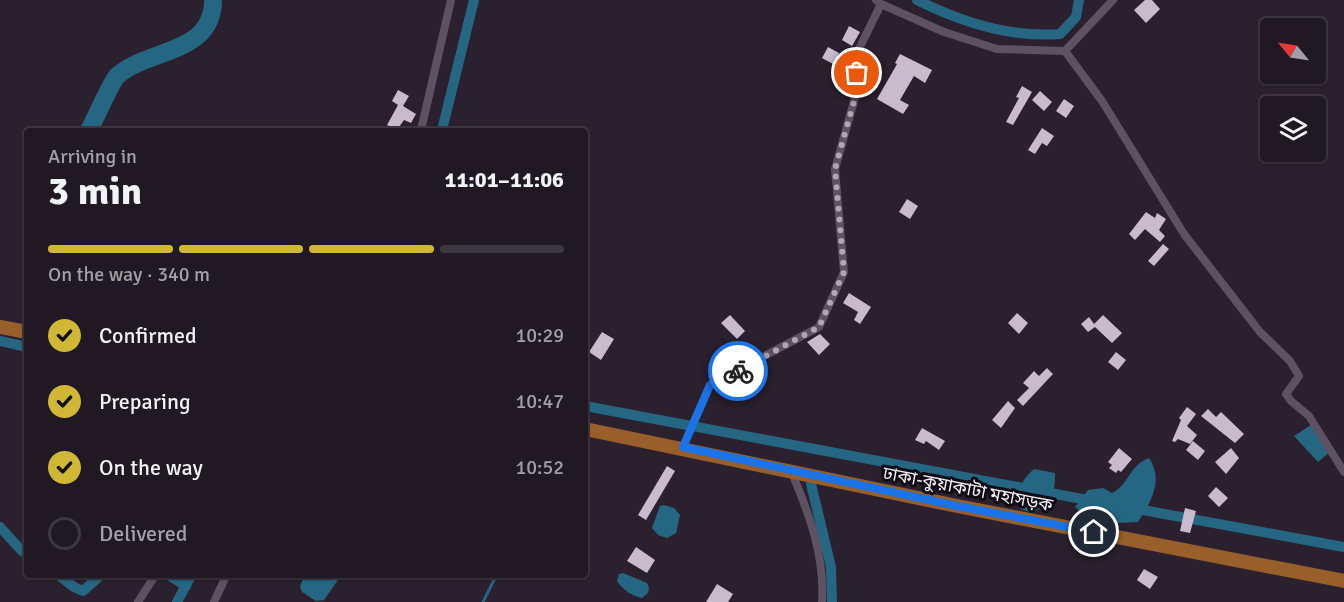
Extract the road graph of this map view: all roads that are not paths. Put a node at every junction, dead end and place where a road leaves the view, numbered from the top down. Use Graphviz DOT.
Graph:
graph roads {
  1 [pos="451,0"];
  2 [pos="1113,0"];
  3 [pos="879,2"];
  4 [pos="1065,51"];
  5 [pos="421,128"];
  6 [pos="0,327"];
  7 [pos="24,331"];
  8 [pos="588,430"];
  9 [pos="683,447"];
  10 [pos="791,471"];
  11 [pos="1344,472"];
  12 [pos="153,578"];
  13 [pos="225,578"];
  14 [pos="1344,580"];
  15 [pos="138,602"];
  16 [pos="213,602"];
  17 [pos="822,602"];
  1 -- 5 [label="street"];
  2 -- 4 [label="street"];
  3 -- 4 [label="street"];
  3 -- 9 [label="street"];
  4 -- 11 [label="street"];
  6 -- 7 [label="main road"];
  8 -- 9 [label="main road, ঢাকা-কুয়াকাটা মহাসড়ক"];
  9 -- 10 [label="main road, ঢাকা-কুয়াকাটা মহাসড়ক"];
  10 -- 14 [label="main road, ঢাকা-কুয়াকাটা মহাসড়ক"];
  10 -- 17 [label="street"];
  12 -- 15 [label="street"];
  13 -- 16 [label="street"];
}
